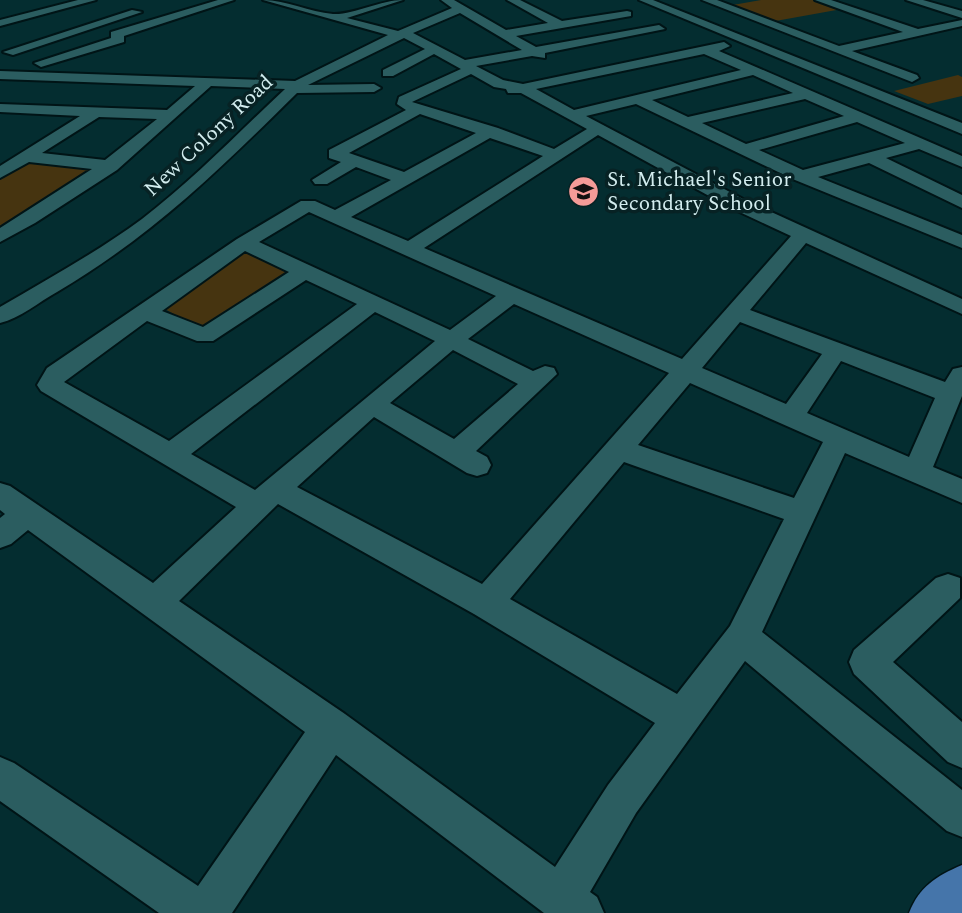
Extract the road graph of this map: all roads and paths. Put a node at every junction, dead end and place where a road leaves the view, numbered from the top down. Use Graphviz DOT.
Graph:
graph roads {
  1 [pos="91,0"];
  2 [pos="136,0"];
  3 [pos="229,0"];
  4 [pos="327,0"];
  5 [pos="363,0"];
  6 [pos="398,0"];
  7 [pos="446,0"];
  8 [pos="536,0"];
  9 [pos="644,0"];
  10 [pos="707,0"];
  11 [pos="750,0"];
  12 [pos="820,0"];
  13 [pos="911,0"];
  14 [pos="272,1"];
  15 [pos="514,1"];
  16 [pos="605,5"];
  17 [pos="720,5"];
  18 [pos="149,8"];
  19 [pos="296,8"];
  20 [pos="254,9"];
  21 [pos="459,9"];
  22 [pos="849,9"];
  23 [pos="315,13"];
  24 [pos="823,14"];
  25 [pos="627,15"];
  26 [pos="962,15"];
  27 [pos="335,18"];
  28 [pos="797,19"];
  29 [pos="0,23"];
  30 [pos="485,23"];
  31 [pos="962,23"];
  32 [pos="771,24"];
  33 [pos="562,26"];
  34 [pos="659,29"];
  35 [pos="918,32"];
  36 [pos="504,34"];
  37 [pos="406,35"];
  38 [pos="674,35"];
  39 [pos="0,36"];
  40 [pos="747,41"];
  41 [pos="434,49"];
  42 [pos="706,50"];
  43 [pos="837,50"];
  44 [pos="4,51"];
  45 [pos="534,52"];
  46 [pos="41,63"];
  47 [pos="103,65"];
  48 [pos="465,68"];
  49 [pos="755,71"];
  50 [pos="0,75"];
  51 [pos="22,76"];
  52 [pos="578,76"];
  53 [pos="64,77"];
  54 [pos="399,77"];
  55 [pos="912,78"];
  56 [pos="132,79"];
  57 [pos="206,83"];
  58 [pos="295,87"];
  59 [pos="374,88"];
  60 [pos="509,88"];
  61 [pos="807,94"];
  62 [pos="640,100"];
  63 [pos="0,108"];
  64 [pos="19,108"];
  65 [pos="419,109"];
  66 [pos="96,112"];
  67 [pos="172,115"];
  68 [pos="570,115"];
  69 [pos="857,117"];
  70 [pos="0,118"];
  71 [pos="462,121"];
  72 [pos="687,122"];
  73 [pos="962,129"];
  74 [pos="492,131"];
  75 [pos="591,132"];
  76 [pos="435,136"];
  77 [pos="920,144"];
  78 [pos="742,150"];
  79 [pos="558,156"];
  80 [pos="29,157"];
  81 [pos="870,157"];
  82 [pos="353,162"];
  83 [pos="962,162"];
  84 [pos="111,166"];
  85 [pos="0,173"];
  86 [pos="801,176"];
  87 [pos="403,178"];
  88 [pos="321,180"];
  89 [pos="962,202"];
  90 [pos="336,217"];
  91 [pos="0,236"];
  92 [pos="800,239"];
  93 [pos="962,242"];
  94 [pos="244,243"];
  95 [pos="408,250"];
  96 [pos="303,272"];
  97 [pos="513,293"];
  98 [pos="373,303"];
  99 [pos="962,307"];
  100 [pos="144,312"];
  101 [pos="735,312"];
  102 [pos="0,316"];
  103 [pos="962,317"];
  104 [pos="450,339"];
  105 [pos="837,350"];
  106 [pos="686,369"];
  107 [pos="956,384"];
  108 [pos="372,404"];
  109 [pos="790,417"];
  110 [pos="838,439"];
  111 [pos="620,450"];
  112 [pos="170,455"];
  113 [pos="917,472"];
  114 [pos="962,492"];
  115 [pos="265,497"];
  116 [pos="803,513"];
  117 [pos="9,514"];
  118 [pos="948,588"];
  119 [pos="486,603"];
  120 [pos="153,605"];
  121 [pos="742,637"];
  122 [pos="682,718"];
  123 [pos="331,728"];
  124 [pos="962,748"];
  125 [pos="0,777"];
  126 [pos="962,816"];
  127 [pos="962,893"];
  128 [pos="571,905"];
  129 [pos="198,913"];
  130 [pos="206,913"];
  131 [pos="937,913"];
  1 -- 29 [label="street"];
  2 -- 39 [label="street"];
  3 -- 46 [label="street"];
  4 -- 19 [label="street"];
  5 -- 23 [label="street"];
  6 -- 27 [label="street"];
  7 -- 21 [label="street"];
  8 -- 15 [label="street"];
  9 -- 40 [label="street"];
  10 -- 17 [label="street"];
  11 -- 17 [label="street"];
  12 -- 22 [label="street"];
  13 -- 26 [label="street"];
  14 -- 19 [label="street"];
  14 -- 20 [label="street"];
  15 -- 33 [label="street"];
  16 -- 25 [label="street"];
  17 -- 32 [label="street"];
  18 -- 44 [label="street"];
  19 -- 23 [label="street"];
  21 -- 30 [label="street"];
  21 -- 37 [label="street, New Colony Road"];
  22 -- 24 [label="street"];
  22 -- 35 [label="street"];
  23 -- 27 [label="street"];
  25 -- 33 [label="street"];
  25 -- 34 [label="street"];
  27 -- 37 [label="street"];
  28 -- 32 [label="street"];
  30 -- 36 [label="street"];
  30 -- 37 [label="street"];
  31 -- 35 [label="street"];
  32 -- 43 [label="street"];
  33 -- 36 [label="street"];
  34 -- 38 [label="street"];
  34 -- 45 [label="street"];
  35 -- 43 [label="street"];
  36 -- 45 [label="street"];
  37 -- 41 [label="street"];
  37 -- 58 [label="street, New Colony Road"];
  40 -- 42 [label="street"];
  40 -- 73 [label="street"];
  41 -- 48 [label="street"];
  41 -- 54 [label="street"];
  42 -- 49 [label="street"];
  42 -- 52 [label="street"];
  43 -- 55 [label="street"];
  44 -- 46 [label="street"];
  45 -- 48 [label="street"];
  45 -- 52 [label="street"];
  46 -- 51 [label="street"];
  47 -- 56 [label="street"];
  48 -- 60 [label="street"];
  48 -- 65 [label="street"];
  49 -- 61 [label="street"];
  49 -- 62 [label="street"];
  50 -- 51 [label="street"];
  51 -- 53 [label="street"];
  52 -- 60 [label="street"];
  53 -- 56 [label="street"];
  53 -- 64 [label="street"];
  56 -- 57 [label="street"];
  57 -- 58 [label="street"];
  57 -- 67 [label="street"];
  58 -- 59 [label="street"];
  58 -- 102 [label="street, New Colony Road"];
  60 -- 68 [label="street"];
  60 -- 75 [label="street"];
  61 -- 69 [label="street"];
  61 -- 72 [label="street"];
  62 -- 68 [label="street"];
  62 -- 72 [label="street"];
  63 -- 64 [label="street"];
  64 -- 66 [label="street"];
  64 -- 70 [label="street"];
  65 -- 71 [label="street"];
  65 -- 82 [label="street"];
  66 -- 67 [label="street"];
  66 -- 80 [label="street"];
  67 -- 84 [label="street"];
  68 -- 75 [label="street"];
  69 -- 77 [label="street"];
  69 -- 78 [label="street"];
  71 -- 74 [label="street"];
  71 -- 76 [label="street"];
  72 -- 78 [label="street"];
  74 -- 79 [label="street"];
  74 -- 87 [label="street"];
  75 -- 79 [label="street"];
  75 -- 92 [label="street"];
  77 -- 81 [label="street"];
  77 -- 83 [label="street"];
  78 -- 86 [label="street"];
  79 -- 95 [label="street"];
  80 -- 84 [label="street"];
  80 -- 85 [label="street"];
  81 -- 86 [label="street"];
  81 -- 89 [label="street"];
  82 -- 87 [label="street"];
  82 -- 88 [label="street"];
  84 -- 91 [label="street"];
  86 -- 93 [label="street"];
  87 -- 90 [label="street"];
  90 -- 94 [label="street"];
  90 -- 95 [label="street"];
  92 -- 99 [label="street"];
  92 -- 101 [label="street"];
  92 -- 103 [label="street"];
  94 -- 96 [label="street"];
  94 -- 100 [label="street"];
  95 -- 97 [label="street"];
  96 -- 98 [label="street"];
  96 -- 100 [label="street"];
  97 -- 104 [label="street"];
  97 -- 106 [label="street"];
  98 -- 104 [label="street"];
  98 -- 112 [label="street"];
  100 -- 112 [label="street"];
  101 -- 105 [label="street"];
  101 -- 106 [label="street"];
  104 -- 108 [label="street"];
  104 -- 108 [label="street"];
  105 -- 107 [label="street"];
  105 -- 109 [label="street"];
  106 -- 109 [label="street"];
  106 -- 111 [label="street"];
  107 -- 113 [label="street"];
  108 -- 115 [label="street"];
  109 -- 110 [label="street"];
  110 -- 113 [label="street"];
  110 -- 116 [label="street"];
  111 -- 116 [label="street"];
  111 -- 119 [label="street"];
  112 -- 115 [label="street"];
  113 -- 114 [label="street"];
  115 -- 119 [label="street"];
  115 -- 120 [label="street"];
  116 -- 121 [label="street"];
  117 -- 120 [label="street"];
  118 -- 124 [label="street"];
  119 -- 122 [label="street"];
  120 -- 123 [label="street"];
  121 -- 122 [label="street"];
  121 -- 126 [label="street"];
  122 -- 128 [label="street"];
  123 -- 128 [label="street"];
  123 -- 130 [label="street"];
  125 -- 129 [label="street"];
  127 -- 131 [label="main road"];
}
